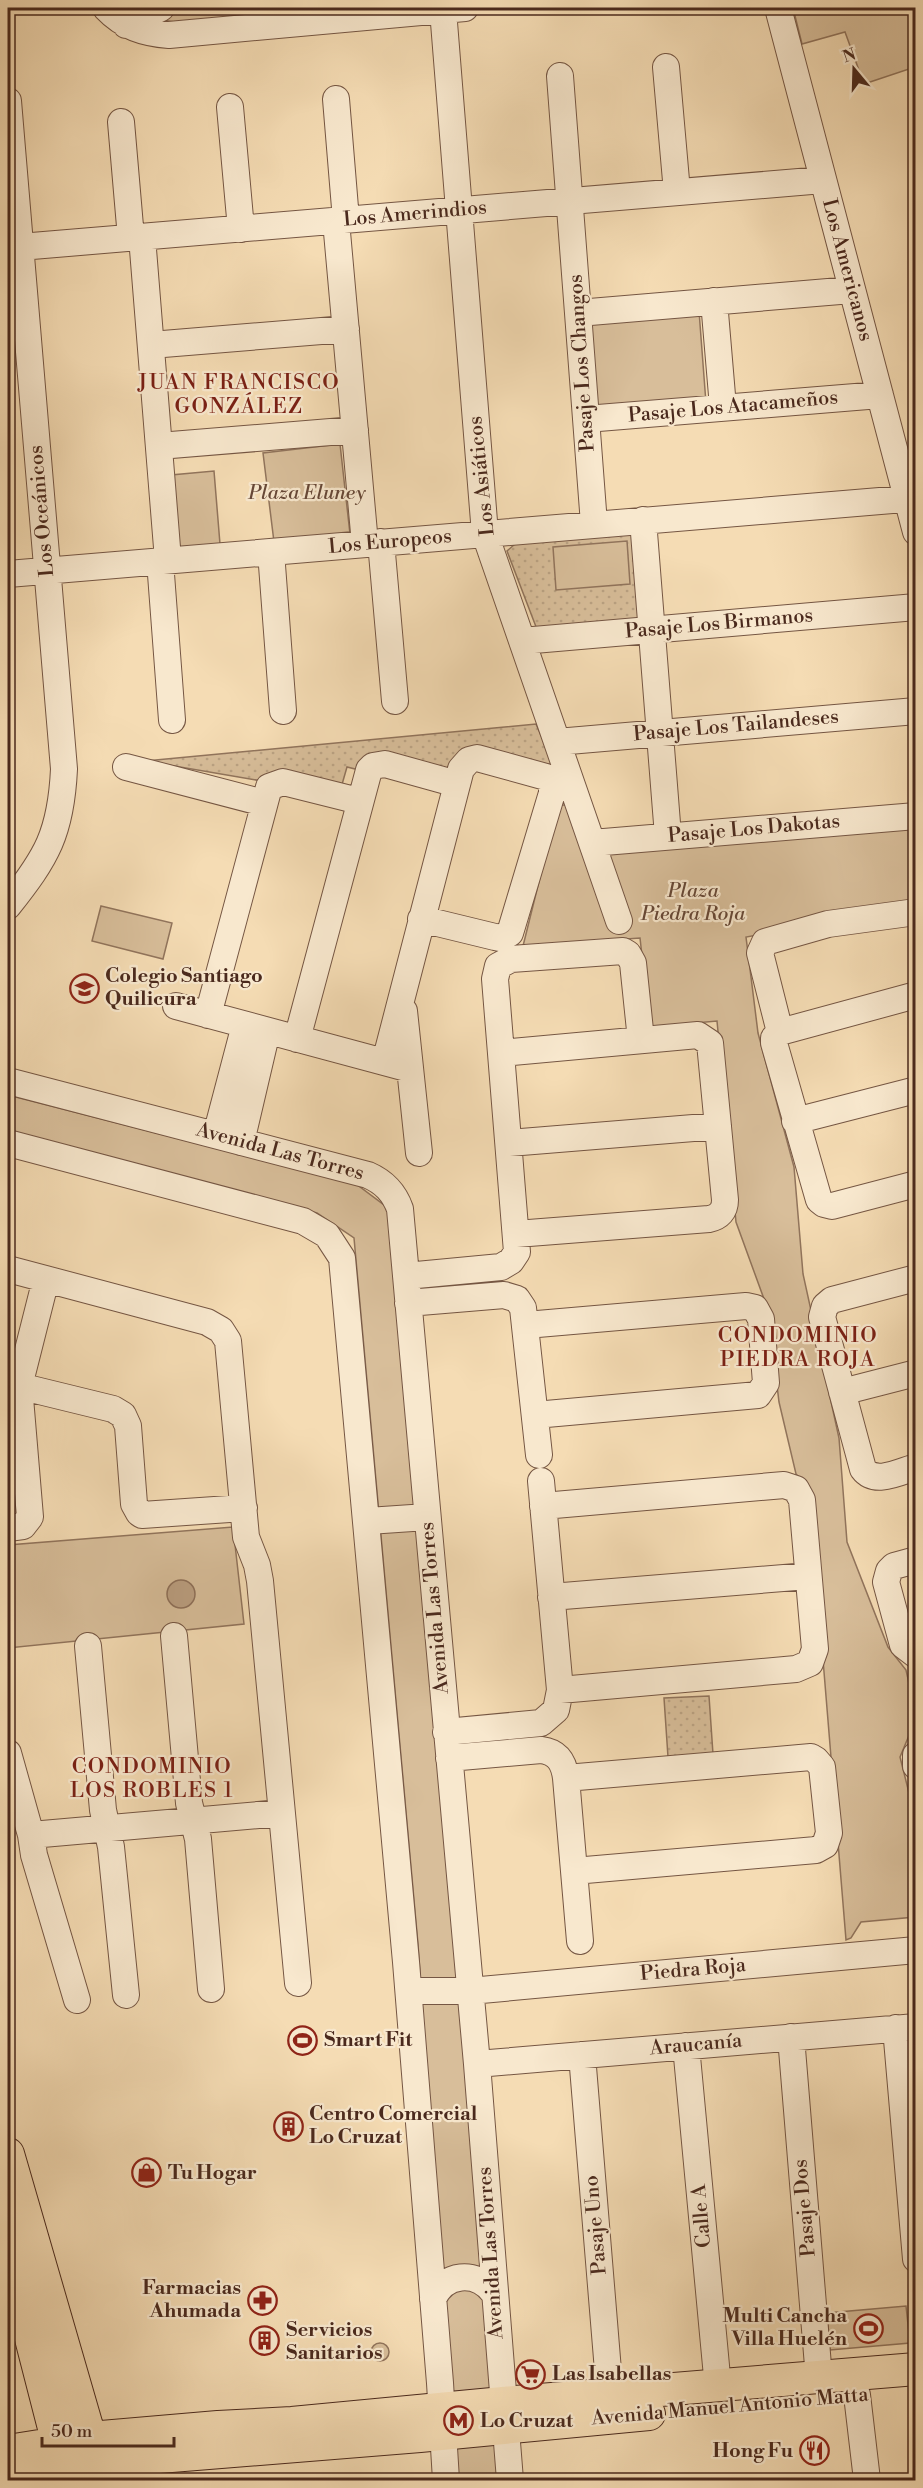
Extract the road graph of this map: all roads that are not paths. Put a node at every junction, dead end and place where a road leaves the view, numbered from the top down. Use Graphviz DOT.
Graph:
graph roads {
  1 [pos="106,8"];
  2 [pos="161,8"];
  3 [pos="778,8"];
  4 [pos="454,9"];
  5 [pos="410,10"];
  6 [pos="323,14"];
  7 [pos="126,25"];
  8 [pos="666,68"];
  9 [pos="560,76"];
  10 [pos="336,99"];
  11 [pos="8,101"];
  12 [pos="230,107"];
  13 [pos="121,122"];
  14 [pos="824,180"];
  15 [pos="677,192"];
  16 [pos="569,201"];
  17 [pos="459,210"];
  18 [pos="341,220"];
  19 [pos="241,229"];
  20 [pos="137,237"];
  21 [pos="14,248"];
  22 [pos="852,290"];
  23 [pos="714,302"];
  24 [pos="578,313"];
  25 [pos="346,329"];
  26 [pos="151,345"];
  27 [pos="880,394"];
  28 [pos="723,407"];
  29 [pos="586,419"];
  30 [pos="355,430"];
  31 [pos="159,446"];
  32 [pos="911,498"];
  33 [pos="643,520"];
  34 [pos="594,524"];
  35 [pos="915,532"];
  36 [pos="485,534"];
  37 [pos="373,543"];
  38 [pos="271,552"];
  39 [pos="164,561"];
  40 [pos="47,570"];
  41 [pos="8,574"];
  42 [pos="915,607"];
  43 [pos="651,630"];
  44 [pos="522,641"];
  45 [pos="395,701"];
  46 [pos="283,711"];
  47 [pos="915,711"];
  48 [pos="172,720"];
  49 [pos="660,733"];
  50 [pos="557,742"];
  51 [pos="126,767"];
  52 [pos="457,784"];
  53 [pos="359,801"];
  54 [pos="264,803"];
  55 [pos="915,816"];
  56 [pos="668,836"];
  57 [pos="592,843"];
  58 [pos="8,906"];
  59 [pos="915,912"];
  60 [pos="421,919"];
  61 [pos="619,921"];
  62 [pos="402,993"];
  63 [pos="915,996"];
  64 [pos="176,1006"];
  65 [pos="208,1015"];
  66 [pos="256,1028"];
  67 [pos="780,1032"];
  68 [pos="297,1039"];
  69 [pos="641,1040"];
  70 [pos="501,1053"];
  71 [pos="385,1062"];
  72 [pos="410,1070"];
  73 [pos="8,1081"];
  74 [pos="915,1090"];
  75 [pos="795,1121"];
  76 [pos="718,1126"];
  77 [pos="216,1135"];
  78 [pos="241,1142"];
  79 [pos="8,1143"];
  80 [pos="508,1143"];
  81 [pos="419,1153"];
  82 [pos="915,1184"];
  83 [pos="516,1234"];
  84 [pos="8,1269"];
  85 [pos="406,1276"];
  86 [pos="915,1278"];
  87 [pos="45,1279"];
  88 [pos="408,1303"];
  89 [pos="525,1325"];
  90 [pos="915,1372"];
  91 [pos="19,1386"];
  92 [pos="842,1392"];
  93 [pos="535,1415"];
  94 [pos="539,1455"];
  95 [pos="915,1467"];
  96 [pos="243,1508"];
  97 [pos="427,1517"];
  98 [pos="368,1521"];
  99 [pos="8,1528"];
  100 [pos="915,1560"];
  101 [pos="808,1575"];
  102 [pos="552,1597"];
  103 [pos="174,1636"];
  104 [pos="88,1646"];
  105 [pos="915,1655"];
  106 [pos="560,1690"];
  107 [pos="447,1732"];
  108 [pos="8,1754"];
  109 [pos="915,1755"];
  110 [pos="449,1758"];
  111 [pos="915,1766"];
  112 [pos="566,1778"];
  113 [pos="281,1814"];
  114 [pos="194,1821"];
  115 [pos="107,1828"];
  116 [pos="31,1835"];
  117 [pos="574,1871"];
  118 [pos="580,1941"];
  119 [pos="915,1950"];
  120 [pos="298,1983"];
  121 [pos="211,1989"];
  122 [pos="409,1991"];
  123 [pos="470,1991"];
  124 [pos="126,1995"];
  125 [pos="76,2000"];
  126 [pos="906,2027"];
  127 [pos="791,2037"];
  128 [pos="686,2046"];
  129 [pos="582,2055"];
  130 [pos="477,2064"];
  131 [pos="8,2154"];
  132 [pos="8,2250"];
  133 [pos="915,2259"];
  134 [pos="493,2292"];
  135 [pos="434,2299"];
  136 [pos="19,2331"];
  137 [pos="915,2369"];
  138 [pos="819,2378"];
  139 [pos="718,2386"];
  140 [pos="915,2390"];
  141 [pos="610,2395"];
  142 [pos="857,2396"];
  143 [pos="504,2415"];
  144 [pos="442,2421"];
  145 [pos="94,2450"];
  146 [pos="8,2451"];
  147 [pos="61,2454"];
  148 [pos="8,2472"];
  149 [pos="446,2481"];
  150 [pos="510,2481"];
  151 [pos="867,2481"];
  1 -- 7 [label="street"];
  2 -- 7 [label="street"];
  3 -- 14 [label="street, Los Americanos"];
  4 -- 5 [label="street"];
  4 -- 17 [label="street, Los Asiáticos"];
  5 -- 6 [label="street"];
  6 -- 7 [label="street"];
  8 -- 15 [label="street"];
  9 -- 16 [label="street, Pasaje Los Changos"];
  10 -- 18 [label="street"];
  11 -- 21 [label="street, Los Oceánicos"];
  12 -- 19 [label="street"];
  13 -- 20 [label="street"];
  14 -- 15 [label="street, Los Amerindios"];
  14 -- 22 [label="street, Los Americanos"];
  15 -- 16 [label="street, Los Amerindios"];
  16 -- 17 [label="street, Los Amerindios"];
  16 -- 24 [label="street, Pasaje Los Changos"];
  17 -- 18 [label="street, Los Amerindios"];
  17 -- 36 [label="street, Los Asiáticos"];
  18 -- 19 [label="street, Los Amerindios"];
  18 -- 25 [label="street"];
  19 -- 20 [label="street, Los Amerindios"];
  20 -- 21 [label="street, Los Amerindios"];
  20 -- 26 [label="street"];
  21 -- 40 [label="street, Los Oceánicos"];
  22 -- 23 [label="street"];
  22 -- 27 [label="street, Los Americanos"];
  23 -- 24 [label="street"];
  23 -- 28 [label="street"];
  24 -- 29 [label="street, Pasaje Los Changos"];
  25 -- 26 [label="street"];
  25 -- 30 [label="street"];
  26 -- 31 [label="street"];
  27 -- 28 [label="street, Pasaje Los Atacameños"];
  27 -- 32 [label="street, Los Americanos"];
  28 -- 29 [label="street, Pasaje Los Atacameños"];
  29 -- 34 [label="street, Pasaje Los Changos"];
  30 -- 31 [label="street"];
  30 -- 37 [label="street"];
  31 -- 39 [label="street"];
  32 -- 33 [label="street, Los Europeos"];
  32 -- 35 [label="street, Los Americanos"];
  33 -- 34 [label="street, Los Europeos"];
  33 -- 43 [label="street"];
  34 -- 36 [label="street, Los Europeos"];
  36 -- 37 [label="street, Los Europeos"];
  36 -- 44 [label="street, Los Asiáticos"];
  37 -- 38 [label="street, Los Europeos"];
  37 -- 45 [label="street"];
  38 -- 39 [label="street, Los Europeos"];
  38 -- 46 [label="street"];
  39 -- 40 [label="street, Los Europeos"];
  39 -- 48 [label="street"];
  40 -- 41 [label="street, Los Europeos"];
  40 -- 58 [label="street, Los Oceánicos"];
  42 -- 43 [label="street, Pasaje Los Birmanos"];
  43 -- 44 [label="street, Pasaje Los Birmanos"];
  43 -- 49 [label="street"];
  44 -- 50 [label="street, Los Asiáticos"];
  47 -- 49 [label="street, Pasaje Los Tailandeses"];
  49 -- 50 [label="street, Pasaje Los Tailandeses"];
  49 -- 56 [label="street"];
  50 -- 57 [label="street, Los Asiáticos"];
  51 -- 54 [label="street"];
  52 -- 53 [label="street"];
  52 -- 60 [label="street"];
  52 -- 60 [label="street"];
  53 -- 54 [label="street"];
  53 -- 68 [label="street"];
  54 -- 65 [label="street"];
  55 -- 56 [label="street, Pasaje Los Dakotas"];
  56 -- 57 [label="street, Pasaje Los Dakotas"];
  57 -- 61 [label="street, Los Asiáticos"];
  59 -- 67 [label="street"];
  60 -- 62 [label="street"];
  62 -- 71 [label="street"];
  62 -- 72 [label="street"];
  63 -- 67 [label="street"];
  64 -- 65 [label="street"];
  65 -- 66 [label="street"];
  66 -- 68 [label="street"];
  66 -- 77 [label="street"];
  66 -- 78 [label="street"];
  67 -- 75 [label="street"];
  68 -- 71 [label="street"];
  69 -- 70 [label="street"];
  69 -- 70 [label="street"];
  69 -- 76 [label="street"];
  70 -- 80 [label="street"];
  71 -- 72 [label="street"];
  72 -- 81 [label="street"];
  73 -- 77 [label="street, Avenida Las Torres"];
  74 -- 75 [label="street"];
  75 -- 82 [label="street"];
  76 -- 80 [label="street"];
  76 -- 83 [label="street"];
  77 -- 78 [label="street, Avenida Las Torres"];
  78 -- 85 [label="street, Avenida Las Torres"];
  79 -- 98 [label="street"];
  80 -- 83 [label="street"];
  83 -- 85 [label="street"];
  84 -- 87 [label="street"];
  85 -- 88 [label="street, Avenida Las Torres"];
  86 -- 92 [label="street"];
  87 -- 91 [label="street"];
  87 -- 96 [label="street"];
  88 -- 89 [label="street"];
  88 -- 97 [label="street, Avenida Las Torres"];
  89 -- 93 [label="street"];
  89 -- 93 [label="street"];
  90 -- 92 [label="street"];
  91 -- 96 [label="street"];
  91 -- 99 [label="street"];
  92 -- 95 [label="street"];
  93 -- 94 [label="street"];
  96 -- 113 [label="street"];
  97 -- 98 [label="street"];
  97 -- 107 [label="street, Avenida Las Torres"];
  98 -- 122 [label="street"];
  100 -- 105 [label="street"];
  101 -- 102 [label="street"];
  101 -- 102 [label="street"];
  101 -- 106 [label="street"];
  102 -- 106 [label="street"];
  103 -- 114 [label="street"];
  104 -- 115 [label="street"];
  106 -- 107 [label="street"];
  107 -- 110 [label="street, Avenida Las Torres"];
  108 -- 116 [label="street"];
  109 -- 111 [label="street"];
  110 -- 112 [label="street"];
  110 -- 123 [label="street, Avenida Las Torres"];
  112 -- 117 [label="street"];
  112 -- 117 [label="street"];
  113 -- 114 [label="street"];
  113 -- 120 [label="street"];
  114 -- 115 [label="street"];
  114 -- 121 [label="street"];
  115 -- 116 [label="street"];
  115 -- 124 [label="street"];
  116 -- 125 [label="street"];
  117 -- 118 [label="street"];
  119 -- 123 [label="street, Piedra Roja"];
  122 -- 123 [label="street, Piedra Roja"];
  122 -- 135 [label="street"];
  123 -- 130 [label="street, Avenida Las Torres"];
  126 -- 127 [label="street, Araucanía"];
  126 -- 133 [label="street"];
  127 -- 128 [label="street, Araucanía"];
  127 -- 138 [label="street, Pasaje Dos"];
  128 -- 129 [label="street, Araucanía"];
  128 -- 139 [label="street, Calle A"];
  129 -- 130 [label="street, Araucanía"];
  129 -- 141 [label="street, Pasaje Uno"];
  130 -- 134 [label="street, Avenida Las Torres"];
  131 -- 145 [label="main road"];
  132 -- 136 [label="main road"];
  134 -- 135 [label="street"];
  134 -- 143 [label="street, Avenida Las Torres"];
  135 -- 144 [label="street"];
  136 -- 147 [label="main road"];
  137 -- 138 [label="main road, Avenida Manuel Antonio Matta"];
  138 -- 139 [label="main road, Avenida Manuel Antonio Matta"];
  139 -- 141 [label="main road, Avenida Manuel Antonio Matta"];
  140 -- 142 [label="main road, Avenida Manuel Antonio Matta"];
  141 -- 143 [label="main road, Avenida Manuel Antonio Matta"];
  142 -- 143 [label="main road, Avenida Manuel Antonio Matta"];
  142 -- 151 [label="street"];
  143 -- 144 [label="main road, Avenida Manuel Antonio Matta"];
  143 -- 150 [label="street, Avenida Las Torres"];
  144 -- 145 [label="main road, Avenida Manuel Antonio Matta"];
  144 -- 149 [label="street"];
  145 -- 147 [label="main road, Avenida Manuel Antonio Matta"];
  146 -- 147 [label="main road, Avenida Manuel Antonio Matta"];
  147 -- 148 [label="main road, Avenida Manuel Antonio Matta"];
}
